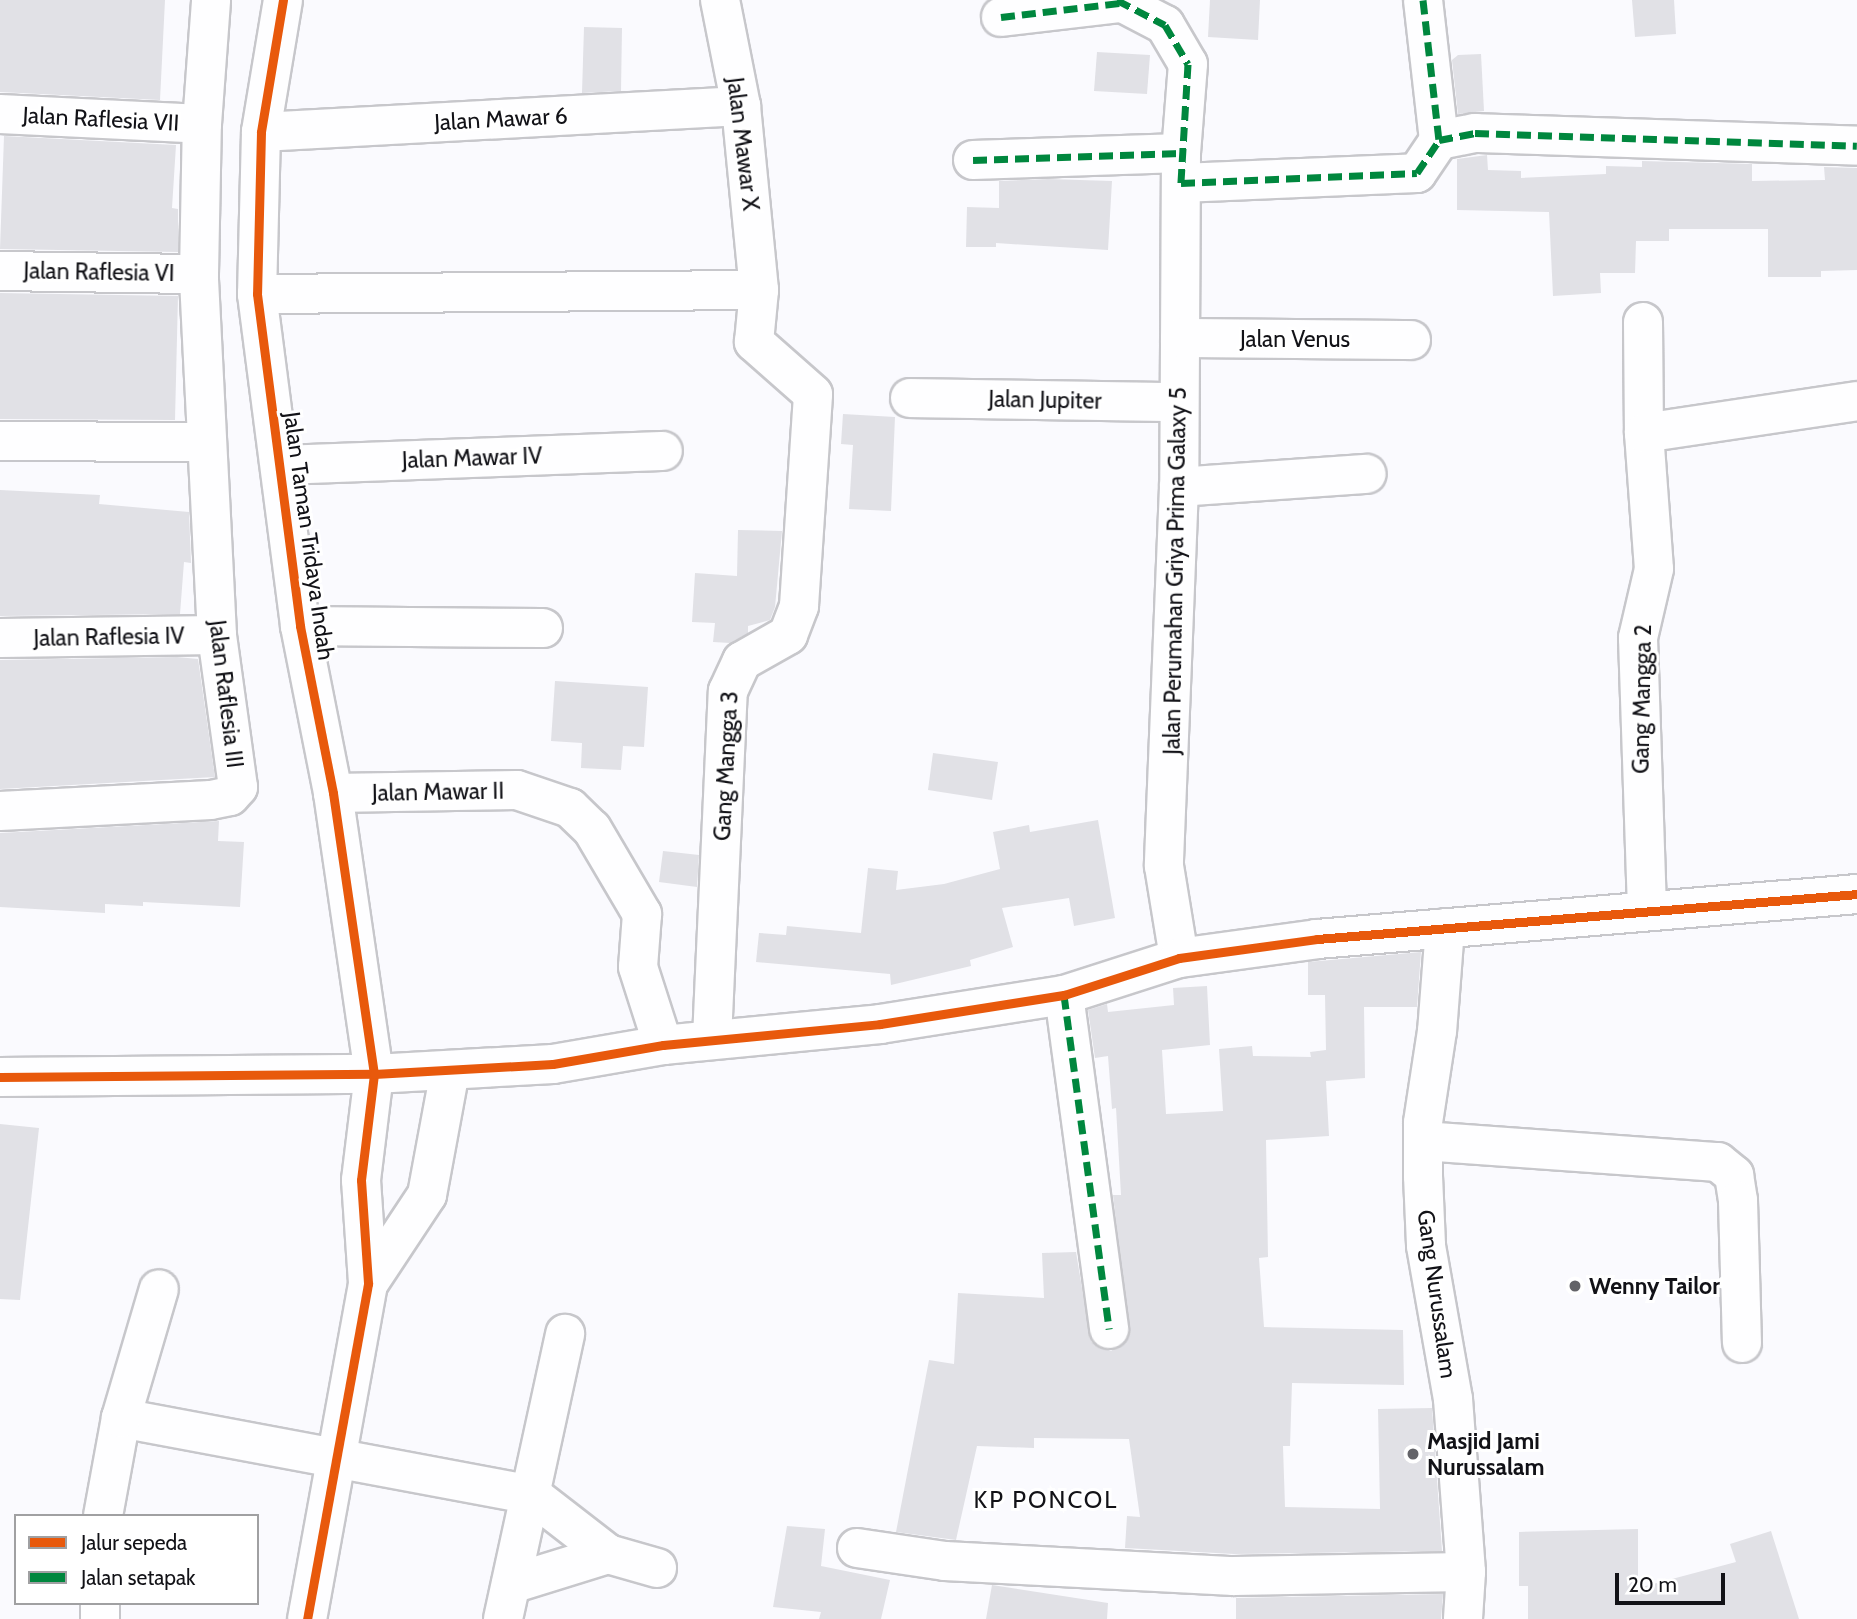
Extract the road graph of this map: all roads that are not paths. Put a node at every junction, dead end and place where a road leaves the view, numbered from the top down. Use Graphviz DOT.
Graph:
graph roads {
  1 [pos="211,0"];
  2 [pos="283,0"];
  3 [pos="720,0"];
  4 [pos="1423,0"];
  5 [pos="1119,2"];
  6 [pos="1000,18"];
  7 [pos="741,106"];
  8 [pos="0,114"];
  9 [pos="202,124"];
  10 [pos="261,132"];
  11 [pos="1439,140"];
  12 [pos="1857,146"];
  13 [pos="973,160"];
  14 [pos="1181,168"];
  15 [pos="0,271"];
  16 [pos="199,274"];
  17 [pos="759,290"];
  18 [pos="257,294"];
  19 [pos="1643,322"];
  20 [pos="1180,338"];
  21 [pos="1410,340"];
  22 [pos="754,342"];
  23 [pos="910,398"];
  24 [pos="1857,401"];
  25 [pos="1180,402"];
  26 [pos="1644,433"];
  27 [pos="0,441"];
  28 [pos="205,442"];
  29 [pos="663,451"];
  30 [pos="280,465"];
  31 [pos="1367,474"];
  32 [pos="1179,487"];
  33 [pos="300,626"];
  34 [pos="543,628"];
  35 [pos="217,635"];
  36 [pos="0,638"];
  37 [pos="333,793"];
  38 [pos="0,811"];
  39 [pos="1857,894"];
  40 [pos="1647,910"];
  41 [pos="1445,928"];
  42 [pos="1179,958"];
  43 [pos="1064,995"];
  44 [pos="712,1039"];
  45 [pos="663,1045"];
  46 [pos="450,1071"];
  47 [pos="374,1074"];
  48 [pos="0,1077"];
  49 [pos="1423,1141"];
  50 [pos="368,1284"];
  51 [pos="159,1289"];
  52 [pos="1109,1329"];
  53 [pos="565,1334"];
  54 [pos="1742,1343"];
  55 [pos="121,1418"];
  56 [pos="339,1459"];
  57 [pos="532,1495"];
  58 [pos="103,1514"];
  59 [pos="858,1548"];
  60 [pos="608,1554"];
  61 [pos="657,1568"];
  62 [pos="1466,1572"];
  63 [pos="507,1601"];
  64 [pos="307,1619"];
  65 [pos="1463,1619"];
  1 -- 9 [label="street, Jalan Raflesia III"];
  2 -- 10 [label="street, Jalan Taman Tridaya Indah"];
  3 -- 7 [label="street, Jalan Mawar X"];
  4 -- 11 [label="street"];
  5 -- 6 [label="street"];
  5 -- 14 [label="street, Jalan Perumahan Griya Prima Galaxy 5"];
  7 -- 10 [label="street, Jalan Mawar 6"];
  7 -- 17 [label="street, Jalan Mawar X"];
  8 -- 9 [label="street, Jalan Raflesia VII"];
  9 -- 16 [label="street, Jalan Raflesia III"];
  10 -- 18 [label="street, Jalan Taman Tridaya Indah"];
  11 -- 12 [label="street"];
  11 -- 14 [label="street"];
  13 -- 14 [label="street"];
  14 -- 20 [label="street, Jalan Perumahan Griya Prima Galaxy 5"];
  15 -- 16 [label="street, Jalan Raflesia VI"];
  16 -- 28 [label="street, Jalan Raflesia III"];
  17 -- 18 [label="street"];
  17 -- 22 [label="street, Jalan Mawar X"];
  18 -- 30 [label="street, Jalan Taman Tridaya Indah"];
  19 -- 26 [label="street, Gang Mangga 2"];
  20 -- 21 [label="street, Jalan Venus"];
  20 -- 25 [label="street, Jalan Perumahan Griya Prima Galaxy 5"];
  22 -- 44 [label="street, Gang Mangga 3"];
  23 -- 25 [label="street, Jalan Jupiter"];
  24 -- 26 [label="street"];
  25 -- 32 [label="street, Jalan Perumahan Griya Prima Galaxy 5"];
  26 -- 40 [label="street, Gang Mangga 2"];
  27 -- 28 [label="street"];
  28 -- 35 [label="street, Jalan Raflesia III"];
  29 -- 30 [label="street, Jalan Mawar IV"];
  30 -- 33 [label="street, Jalan Taman Tridaya Indah"];
  31 -- 32 [label="street"];
  32 -- 42 [label="street, Jalan Perumahan Griya Prima Galaxy 5"];
  33 -- 34 [label="street"];
  33 -- 37 [label="street, Jalan Taman Tridaya Indah"];
  35 -- 36 [label="street, Jalan Raflesia IV"];
  35 -- 38 [label="street, Jalan Raflesia III"];
  37 -- 45 [label="street, Jalan Mawar II"];
  37 -- 47 [label="street, Jalan Taman Tridaya Indah"];
  39 -- 40 [label="street"];
  40 -- 41 [label="street"];
  41 -- 42 [label="street"];
  41 -- 49 [label="street, Gang Nurussalam"];
  42 -- 43 [label="street"];
  43 -- 44 [label="street"];
  43 -- 52 [label="street"];
  44 -- 45 [label="street"];
  45 -- 46 [label="street"];
  46 -- 47 [label="street"];
  46 -- 50 [label="street"];
  47 -- 48 [label="street"];
  47 -- 50 [label="street, Jalan Taman Tridaya Indah"];
  49 -- 54 [label="street"];
  49 -- 62 [label="street, Gang Nurussalam"];
  50 -- 56 [label="street"];
  51 -- 55 [label="street"];
  53 -- 57 [label="street"];
  55 -- 56 [label="street"];
  55 -- 58 [label="street"];
  56 -- 57 [label="street"];
  56 -- 64 [label="street"];
  57 -- 60 [label="street"];
  57 -- 63 [label="street"];
  59 -- 62 [label="street"];
  60 -- 61 [label="street"];
  60 -- 63 [label="street"];
  62 -- 65 [label="street, Gang Nurussalam"];
}
